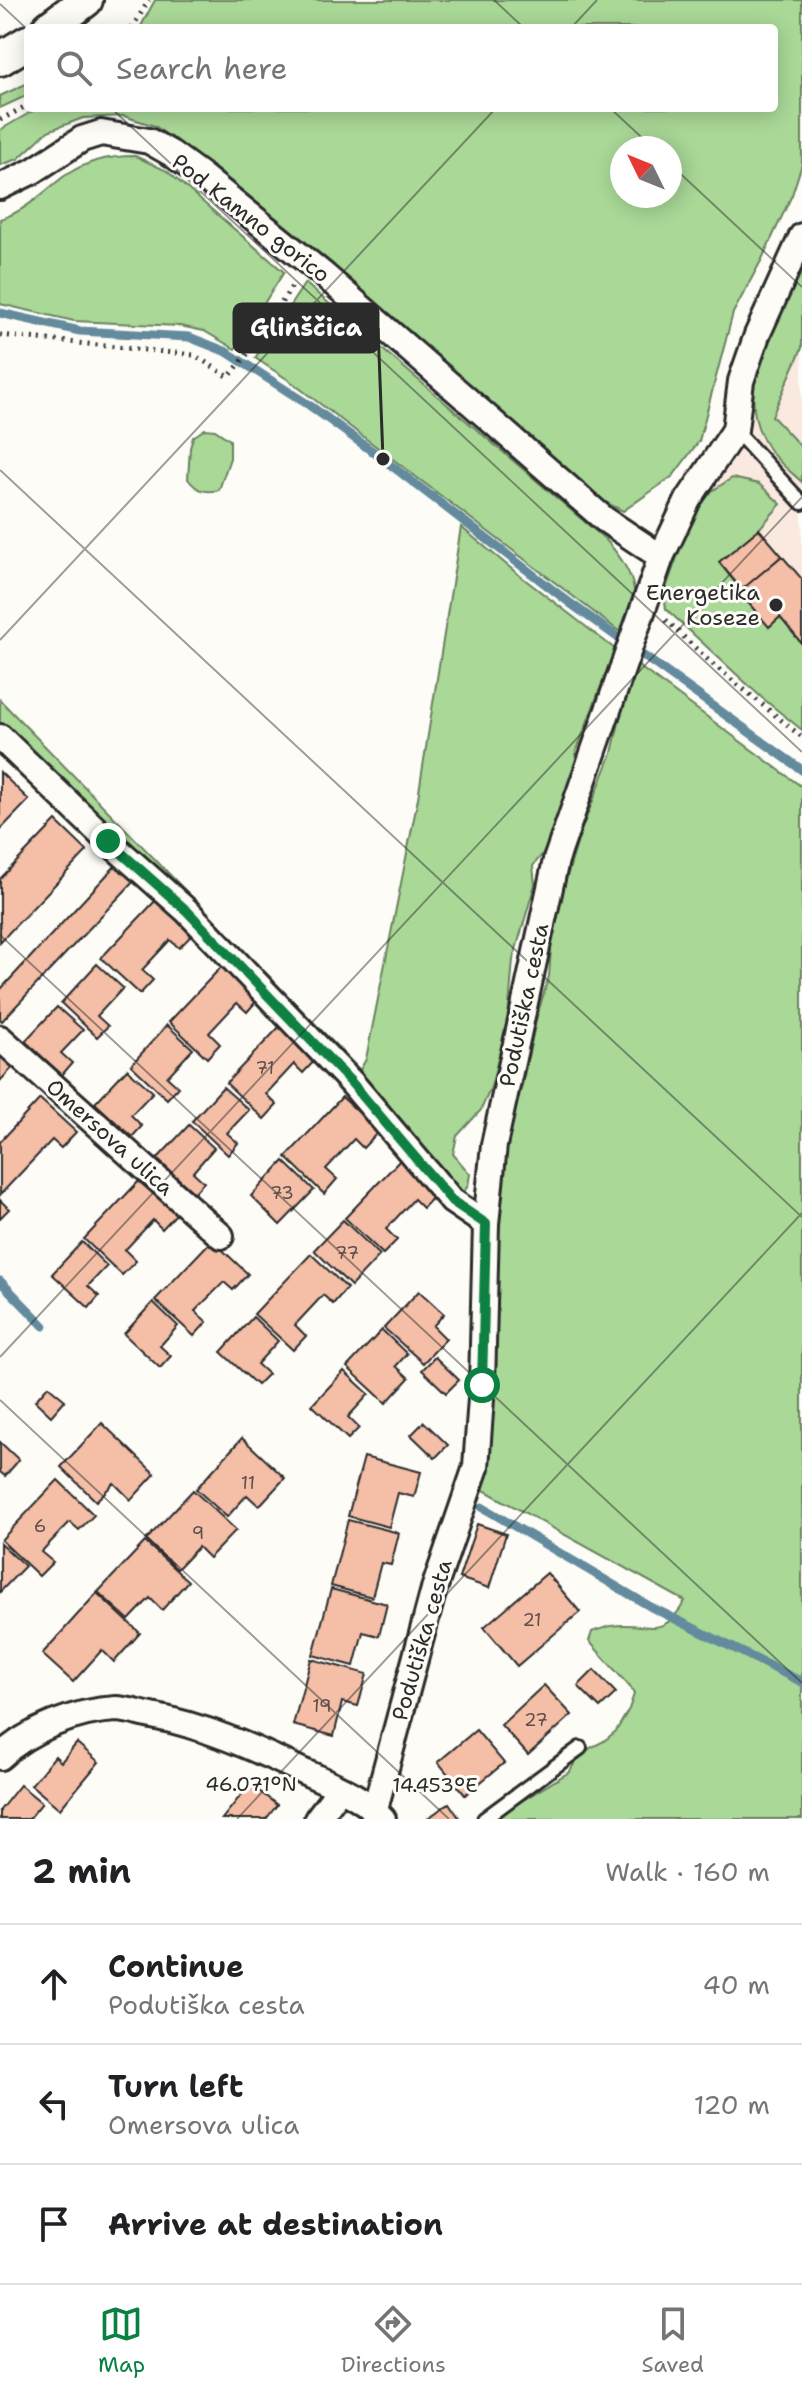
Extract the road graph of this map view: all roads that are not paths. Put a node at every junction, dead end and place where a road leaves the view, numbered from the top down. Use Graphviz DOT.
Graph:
graph roads {
  1 [pos="86,0"];
  2 [pos="54,24"];
  3 [pos="24,44"];
  4 [pos="0,59"];
  5 [pos="0,187"];
  6 [pos="802,236"];
  7 [pos="735,430"];
  8 [pos="802,503"];
  9 [pos="661,557"];
  10 [pos="0,737"];
  11 [pos="0,1038"];
  12 [pos="486,1224"];
  13 [pos="221,1236"];
  14 [pos="5,1742"];
  15 [pos="580,1748"];
  16 [pos="340,1789"];
  17 [pos="379,1814"];
  18 [pos="317,1819"];
  19 [pos="484,1819"];
  1 -- 2 [label="street"];
  3 -- 4 [label="street"];
  5 -- 9 [label="street, Pod Kamno gorico"];
  6 -- 7 [label="street, Podutiška cesta"];
  7 -- 8 [label="lane"];
  7 -- 9 [label="street, Podutiška cesta"];
  9 -- 12 [label="street, Podutiška cesta"];
  10 -- 12 [label="street"];
  11 -- 13 [label="street, Omersova ulica"];
  12 -- 17 [label="street, Podutiška cesta"];
  14 -- 16 [label="street"];
  15 -- 19 [label="lane"];
  16 -- 17 [label="street"];
  16 -- 18 [label="street"];
}
